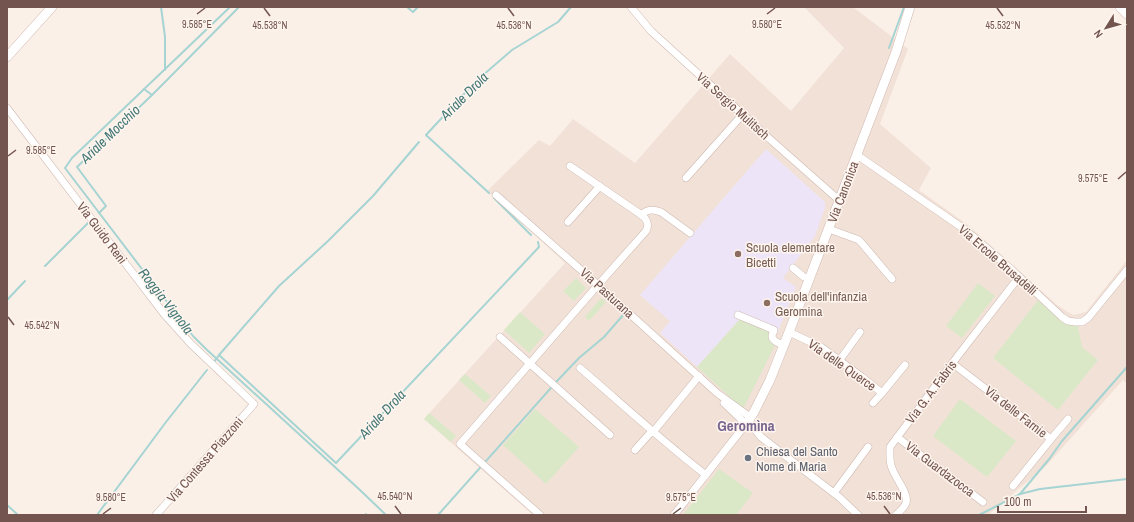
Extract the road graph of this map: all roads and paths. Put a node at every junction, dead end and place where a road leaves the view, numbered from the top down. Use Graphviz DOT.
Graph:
graph roads {
  1 [pos="52,7"];
  2 [pos="631,7"];
  3 [pos="910,7"];
  4 [pos="1120,7"];
  5 [pos="1127,14"];
  6 [pos="7,57"];
  7 [pos="7,108"];
  8 [pos="743,114"];
  9 [pos="857,155"];
  10 [pos="570,166"];
  11 [pos="686,178"];
  12 [pos="600,186"];
  13 [pos="496,195"];
  14 [pos="840,200"];
  15 [pos="641,215"];
  16 [pos="568,222"];
  17 [pos="829,229"];
  18 [pos="690,233"];
  19 [pos="793,268"];
  20 [pos="1127,270"];
  21 [pos="1019,277"];
  22 [pos="810,279"];
  23 [pos="892,280"];
  24 [pos="598,285"];
  25 [pos="738,315"];
  26 [pos="789,332"];
  27 [pos="860,332"];
  28 [pos="500,337"];
  29 [pos="784,345"];
  30 [pos="839,361"];
  31 [pos="530,363"];
  32 [pos="952,363"];
  33 [pos="906,365"];
  34 [pos="580,368"];
  35 [pos="699,376"];
  36 [pos="882,393"];
  37 [pos="254,404"];
  38 [pos="873,404"];
  39 [pos="1068,419"];
  40 [pos="746,423"];
  41 [pos="652,431"];
  42 [pos="610,435"];
  43 [pos="897,437"];
  44 [pos="1052,439"];
  45 [pos="868,448"];
  46 [pos="635,450"];
  47 [pos="706,475"];
  48 [pos="1013,486"];
  49 [pos="834,493"];
  50 [pos="983,502"];
  51 [pos="156,515"];
  52 [pos="540,515"];
  53 [pos="674,515"];
  54 [pos="858,515"];
  55 [pos="896,515"];
  1 -- 6 [label="street"];
  2 -- 8 [label="street, Via Sergio Mulitsch"];
  3 -- 9 [label="street, Via Canonica"];
  4 -- 5 [label="street"];
  7 -- 37 [label="street, Via Guido Reni"];
  8 -- 11 [label="street"];
  8 -- 14 [label="street, Via Sergio Mulitsch"];
  9 -- 14 [label="street, Via Canonica"];
  9 -- 21 [label="street, Via Ercole Brusadelli"];
  10 -- 12 [label="street"];
  12 -- 15 [label="street"];
  12 -- 16 [label="street"];
  13 -- 24 [label="street, Via Pasturana"];
  14 -- 17 [label="street, Via Canonica"];
  15 -- 18 [label="street"];
  15 -- 24 [label="street"];
  17 -- 22 [label="street, Via Canonica"];
  17 -- 23 [label="street"];
  19 -- 22 [label="street"];
  20 -- 21 [label="street, Via Ercole Brusadelli"];
  21 -- 32 [label="street, Via G. A. Fabris"];
  22 -- 26 [label="street, Via Canonica"];
  24 -- 31 [label="street"];
  24 -- 35 [label="street, Via Pasturana"];
  25 -- 29 [label="street"];
  26 -- 29 [label="street, Via Canonica"];
  26 -- 30 [label="street, Via delle Querce"];
  27 -- 30 [label="street"];
  28 -- 31 [label="street"];
  29 -- 40 [label="street, Via Canonica"];
  30 -- 36 [label="street, Via delle Querce"];
  31 -- 42 [label="street"];
  31 -- 52 [label="street"];
  32 -- 43 [label="street, Via G. A. Fabris"];
  32 -- 44 [label="street, Via delle Farnie"];
  33 -- 36 [label="street"];
  34 -- 41 [label="street"];
  35 -- 40 [label="street, Via Pasturana"];
  35 -- 41 [label="street"];
  36 -- 38 [label="street, Via delle Querce"];
  37 -- 51 [label="street, Via Contessa Piazzoni"];
  39 -- 44 [label="street"];
  40 -- 47 [label="street, Via Canonica"];
  40 -- 49 [label="street, Via Pasturana"];
  41 -- 46 [label="street"];
  41 -- 47 [label="street"];
  43 -- 50 [label="street, Via Guardazocca"];
  43 -- 55 [label="street, Via G. A. Fabris"];
  44 -- 48 [label="street, Via delle Farnie"];
  45 -- 49 [label="street"];
  47 -- 53 [label="street, Via Canonica"];
  49 -- 54 [label="street, Via Pasturana"];
}
